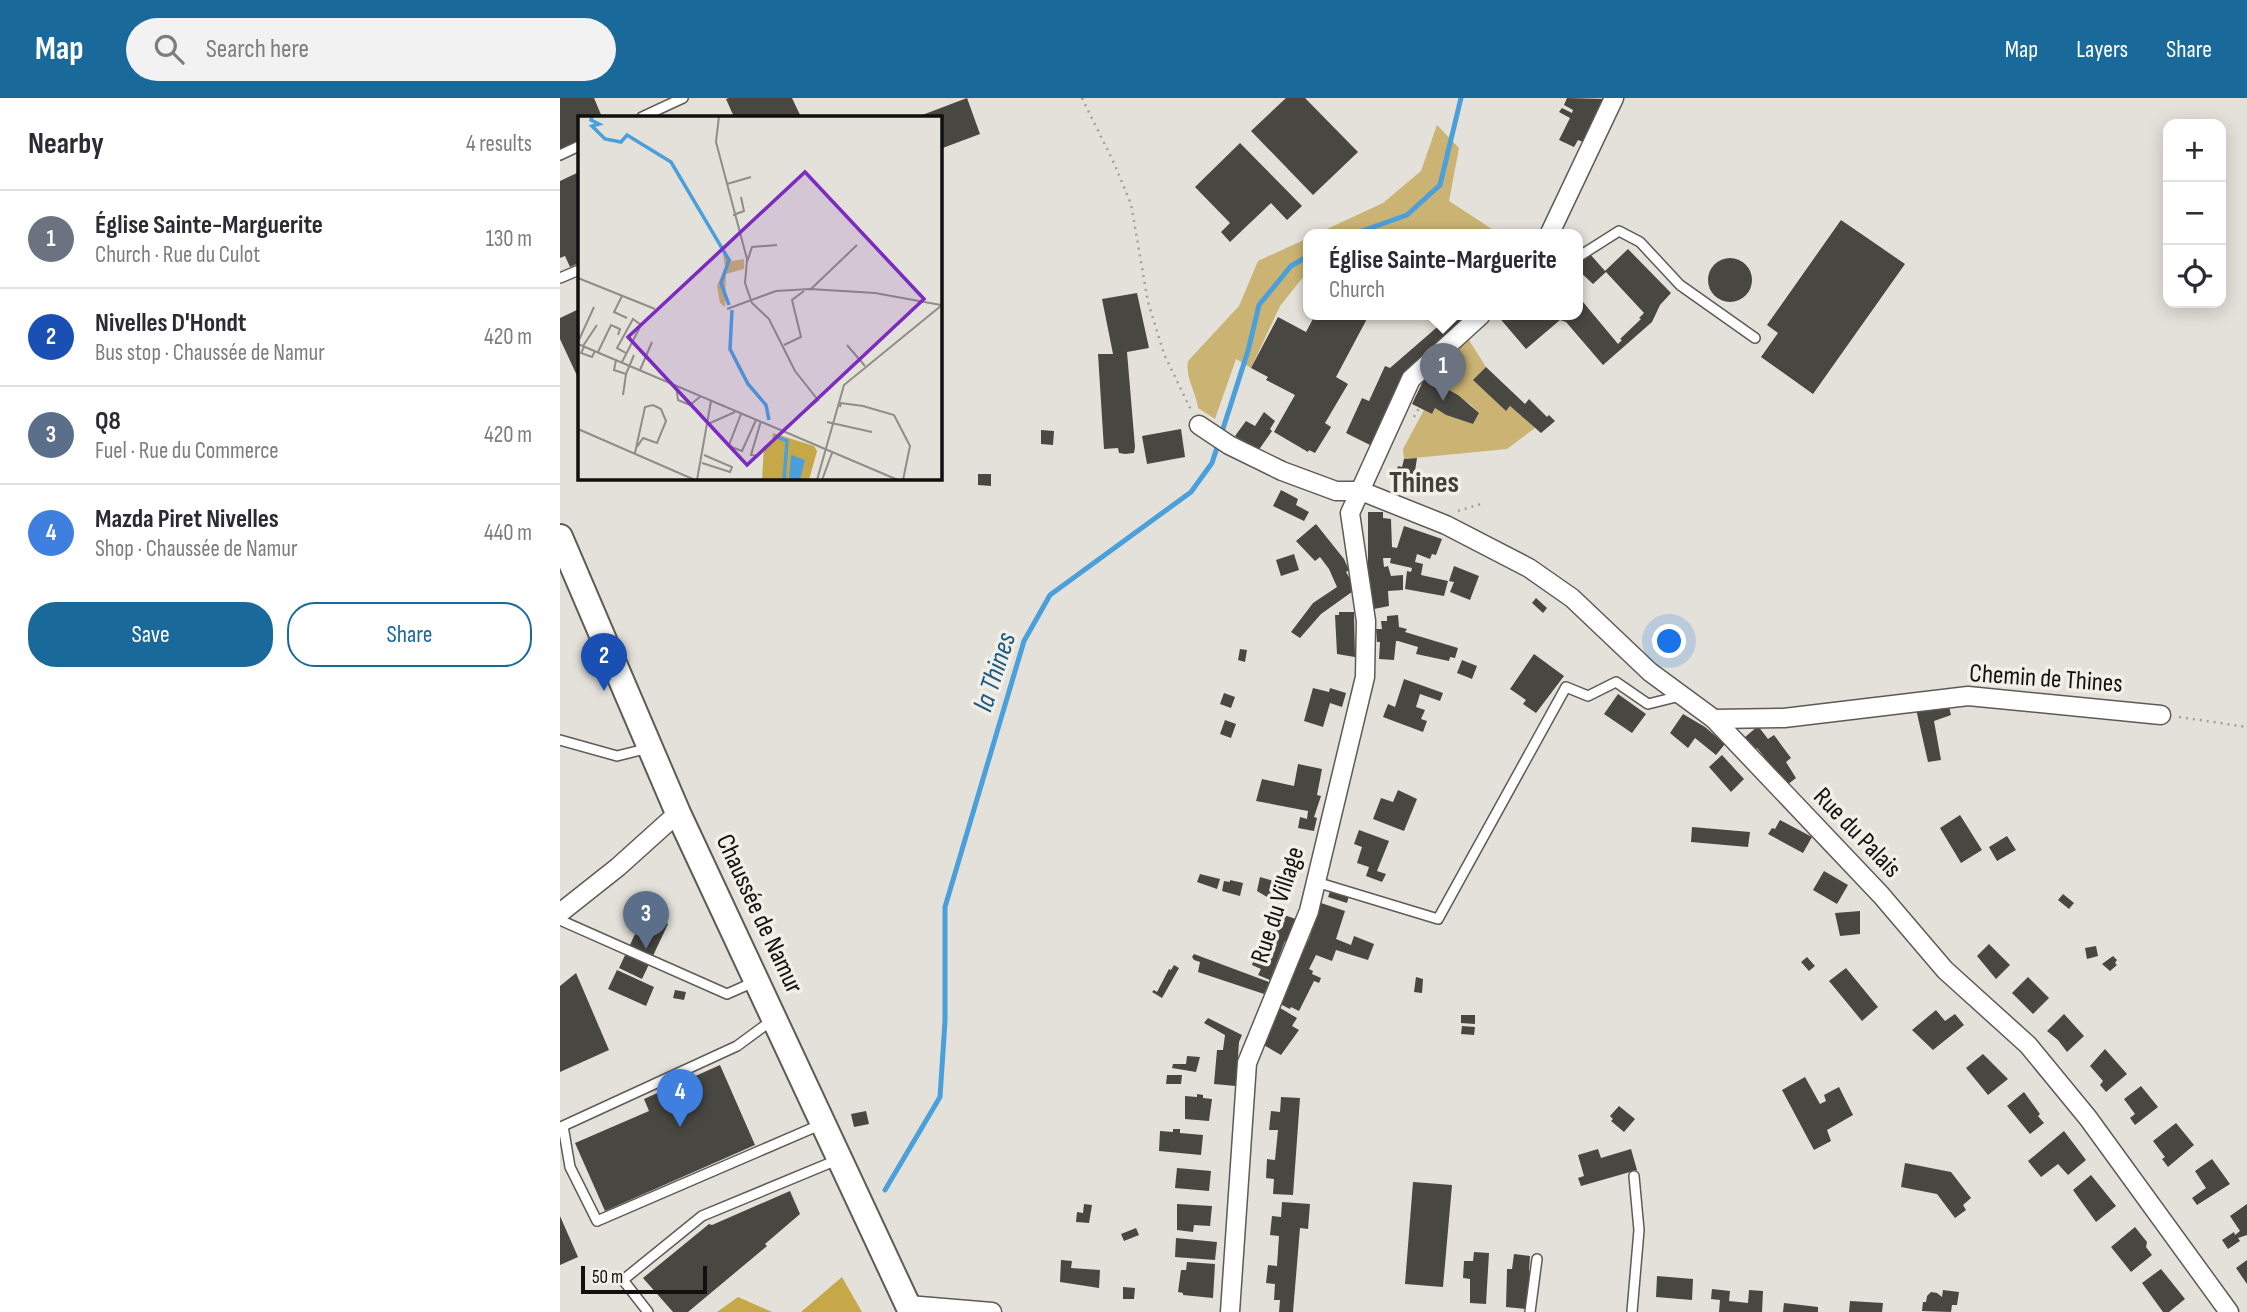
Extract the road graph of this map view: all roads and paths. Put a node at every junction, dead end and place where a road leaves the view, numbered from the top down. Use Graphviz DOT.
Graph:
graph roads {
  1 [pos="683,98"];
  2 [pos="1082,98"];
  3 [pos="1614,98"];
  4 [pos="644,116"];
  5 [pos="578,146"];
  6 [pos="560,155"];
  7 [pos="1552,229"];
  8 [pos="1583,254"];
  9 [pos="578,270"];
  10 [pos="560,278"];
  11 [pos="1476,320"];
  12 [pos="1755,338"];
  13 [pos="1199,425"];
  14 [pos="1336,491"];
  15 [pos="1361,491"];
  16 [pos="1350,513"];
  17 [pos="560,537"];
  18 [pos="1679,696"];
  19 [pos="2161,715"];
  20 [pos="1714,719"];
  21 [pos="2247,727"];
  22 [pos="560,740"];
  23 [pos="650,748"];
  24 [pos="678,813"];
  25 [pos="1316,881"];
  26 [pos="560,914"];
  27 [pos="560,920"];
  28 [pos="757,981"];
  29 [pos="775,1018"];
  30 [pos="824,1123"];
  31 [pos="840,1159"];
  32 [pos="1634,1177"];
  33 [pos="1537,1259"];
  34 [pos="910,1309"];
  35 [pos="648,1312"];
  36 [pos="992,1312"];
  37 [pos="1230,1312"];
  38 [pos="1530,1312"];
  39 [pos="1632,1312"];
  40 [pos="2229,1312"];
  1 -- 4 [label="lane"];
  2 -- 13 [label="path"];
  3 -- 7 [label="street"];
  5 -- 6 [label="lane"];
  8 -- 12 [label="lane"];
  9 -- 10 [label="lane"];
  11 -- 15 [label="street"];
  13 -- 14 [label="street"];
  14 -- 15 [label="street"];
  14 -- 16 [label="street, Rue du Village"];
  15 -- 16 [label="street"];
  15 -- 18 [label="street, Rue du Palais"];
  16 -- 25 [label="street, Rue du Village"];
  17 -- 23 [label="main road, Chaussée de Namur"];
  18 -- 20 [label="street, Rue du Palais"];
  18 -- 25 [label="lane"];
  19 -- 20 [label="street, Chemin de Thines"];
  19 -- 21 [label="path"];
  20 -- 40 [label="street, Rue du Palais"];
  22 -- 23 [label="lane"];
  23 -- 24 [label="main road, Chaussée de Namur"];
  24 -- 26 [label="street"];
  24 -- 28 [label="main road, Chaussée de Namur"];
  25 -- 37 [label="street, Rue du Village"];
  27 -- 28 [label="lane"];
  28 -- 29 [label="main road, Chaussée de Namur"];
  29 -- 30 [label="main road, Chaussée de Namur"];
  29 -- 30 [label="lane"];
  30 -- 31 [label="main road, Chaussée de Namur"];
  31 -- 34 [label="main road, Chaussée de Namur"];
  31 -- 35 [label="lane"];
  32 -- 39 [label="lane"];
  33 -- 38 [label="lane"];
  34 -- 36 [label="street"];
}
